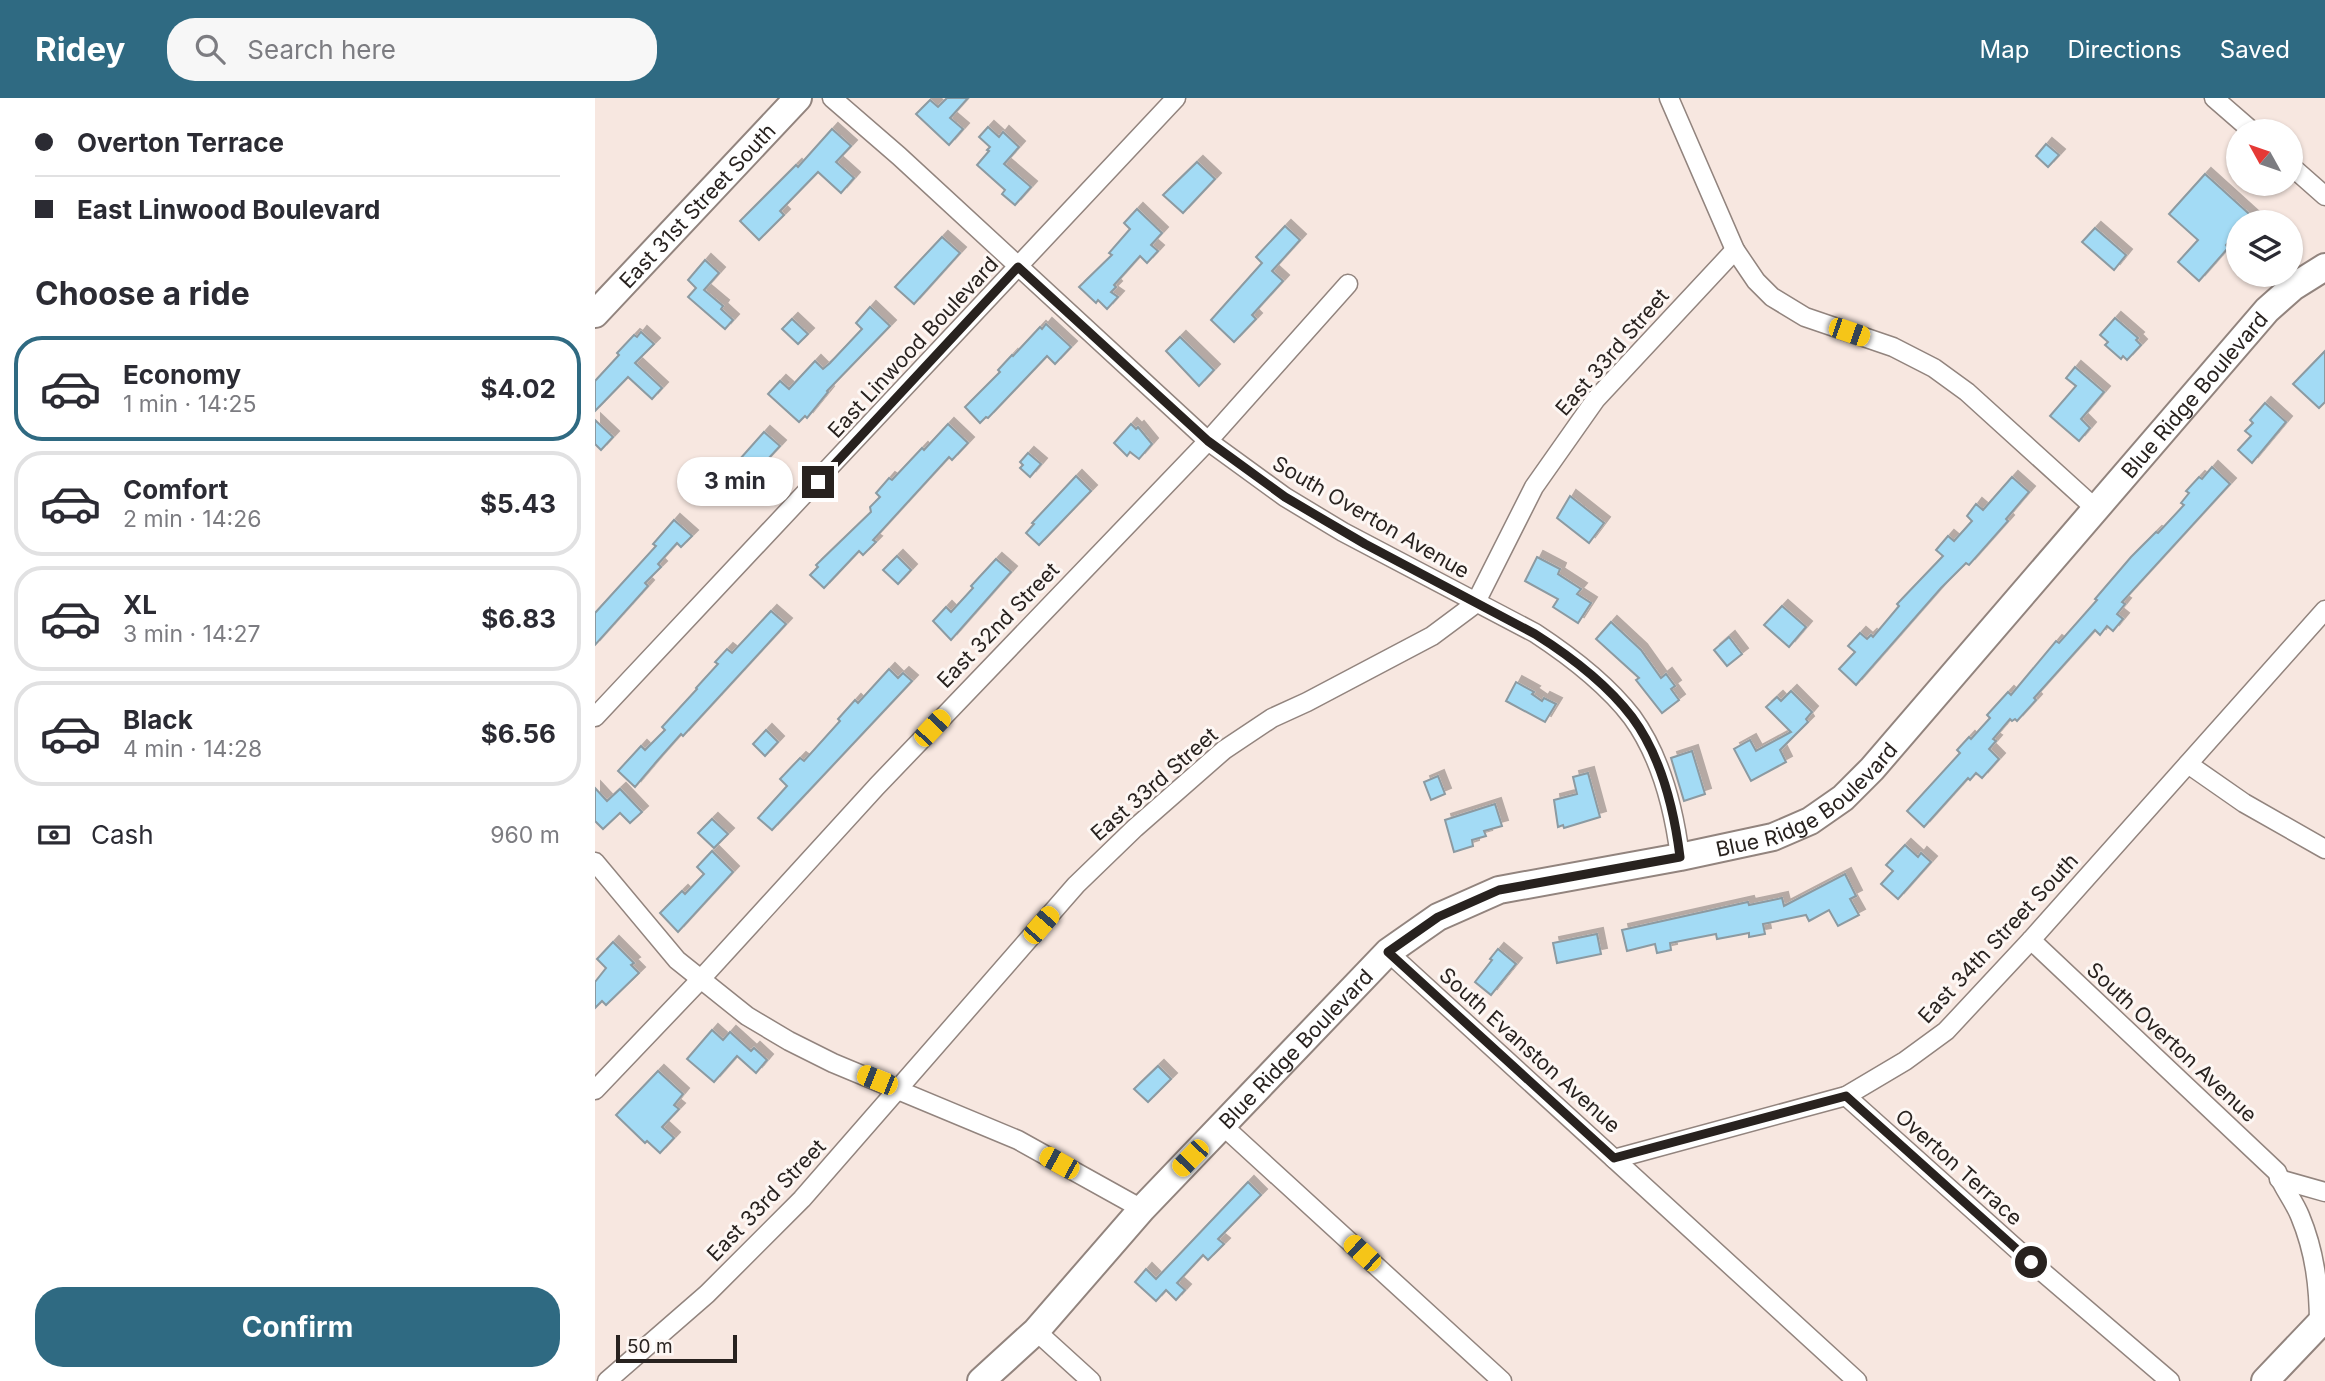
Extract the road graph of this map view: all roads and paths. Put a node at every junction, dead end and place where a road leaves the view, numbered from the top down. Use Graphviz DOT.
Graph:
graph roads {
  1 [pos="798,98"];
  2 [pos="832,98"];
  3 [pos="1176,98"];
  4 [pos="1669,98"];
  5 [pos="2214,98"];
  6 [pos="2238,119"];
  7 [pos="2303,177"];
  8 [pos="2325,196"];
  9 [pos="1735,250"];
  10 [pos="1018,267"];
  11 [pos="2325,267"];
  12 [pos="1348,284"];
  13 [pos="595,314"];
  14 [pos="1208,441"];
  15 [pos="2096,509"];
  16 [pos="1475,604"];
  17 [pos="2325,610"];
  18 [pos="595,717"];
  19 [pos="2188,764"];
  20 [pos="2325,849"];
  21 [pos="1680,857"];
  22 [pos="595,862"];
  23 [pos="2031,940"];
  24 [pos="1388,952"];
  25 [pos="700,980"];
  26 [pos="898,1089"];
  27 [pos="595,1090"];
  28 [pos="1846,1096"];
  29 [pos="1222,1125"];
  30 [pos="1614,1158"];
  31 [pos="2279,1178"];
  32 [pos="2325,1192"];
  33 [pos="1142,1209"];
  34 [pos="2322,1321"];
  35 [pos="1036,1331"];
  36 [pos="607,1381"];
  37 [pos="981,1381"];
  38 [pos="1091,1381"];
  39 [pos="1502,1381"];
  40 [pos="1857,1381"];
  41 [pos="2170,1381"];
  42 [pos="2266,1381"];
  1 -- 13 [label="street, East 31st Street South"];
  2 -- 10 [label="street, South Overton Avenue"];
  3 -- 10 [label="street, East Linwood Boulevard"];
  4 -- 9 [label="street"];
  5 -- 6 [label="street"];
  7 -- 8 [label="street"];
  9 -- 15 [label="street"];
  9 -- 16 [label="street, East 33rd Street"];
  10 -- 14 [label="street, South Overton Avenue"];
  10 -- 18 [label="street, East Linwood Boulevard"];
  11 -- 15 [label="street, Blue Ridge Boulevard"];
  12 -- 14 [label="street, East 32nd Street"];
  14 -- 16 [label="street, South Overton Avenue"];
  14 -- 25 [label="street, East 32nd Street"];
  15 -- 21 [label="street, Blue Ridge Boulevard"];
  16 -- 21 [label="street, South Overton Avenue"];
  16 -- 26 [label="street, East 33rd Street"];
  17 -- 19 [label="street, East 34th Street South"];
  19 -- 20 [label="street"];
  19 -- 23 [label="street, East 34th Street South"];
  21 -- 24 [label="street, Blue Ridge Boulevard"];
  22 -- 25 [label="street"];
  23 -- 28 [label="street, East 34th Street South"];
  23 -- 31 [label="street, South Overton Avenue"];
  24 -- 29 [label="street, Blue Ridge Boulevard"];
  24 -- 30 [label="street, South Evanston Avenue"];
  25 -- 26 [label="street"];
  25 -- 27 [label="street, East 32nd Street"];
  26 -- 33 [label="street"];
  26 -- 36 [label="street, East 33rd Street"];
  28 -- 30 [label="street, East 34th Street South"];
  28 -- 41 [label="street, Overton Terrace"];
  29 -- 33 [label="street, Blue Ridge Boulevard"];
  29 -- 39 [label="street"];
  30 -- 40 [label="street, South Evanston Avenue"];
  31 -- 32 [label="street"];
  31 -- 34 [label="street, South Overton Avenue"];
  33 -- 35 [label="street, Blue Ridge Boulevard"];
  34 -- 42 [label="street"];
  35 -- 37 [label="street, Blue Ridge Boulevard"];
  35 -- 38 [label="street"];
}
